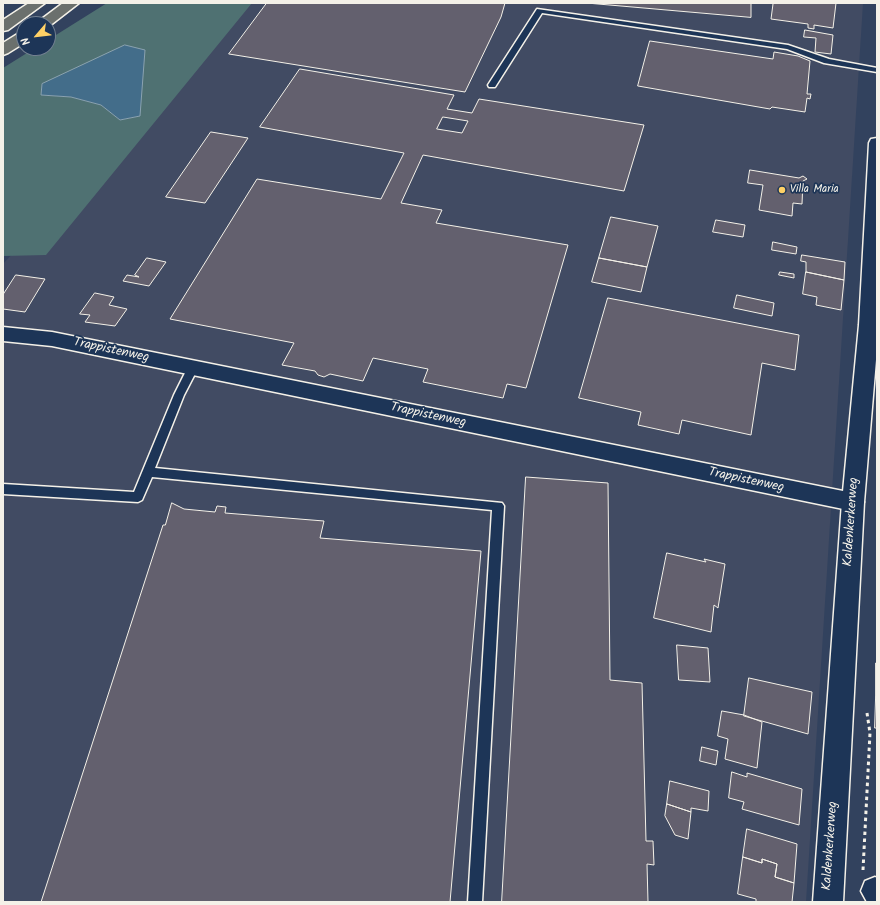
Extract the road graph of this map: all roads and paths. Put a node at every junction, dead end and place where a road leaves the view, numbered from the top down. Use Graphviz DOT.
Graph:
graph roads {
  1 [pos="38,3"];
  2 [pos="72,3"];
  3 [pos="53,16"];
  4 [pos="3,27"];
  5 [pos="16,41"];
  6 [pos="3,50"];
  7 [pos="877,70"];
  8 [pos="492,85"];
  9 [pos="877,143"];
  10 [pos="873,326"];
  11 [pos="3,334"];
  12 [pos="193,368"];
  13 [pos="148,472"];
  14 [pos="3,490"];
  15 [pos="853,502"];
  16 [pos="866,706"];
  17 [pos="872,885"];
  18 [pos="475,902"];
  19 [pos="828,902"];
  1 -- 4 [label="highway"];
  2 -- 3 [label="highway"];
  5 -- 6 [label="highway"];
  7 -- 8 [label="lane"];
  9 -- 10 [label="main road, Kaldenkerkerweg"];
  10 -- 15 [label="main road, Kaldenkerkerweg"];
  11 -- 12 [label="street, Trappistenweg"];
  12 -- 13 [label="lane"];
  12 -- 15 [label="street, Trappistenweg"];
  13 -- 14 [label="lane"];
  13 -- 18 [label="lane"];
  15 -- 19 [label="main road, Kaldenkerkerweg"];
  16 -- 17 [label="path"];
}
